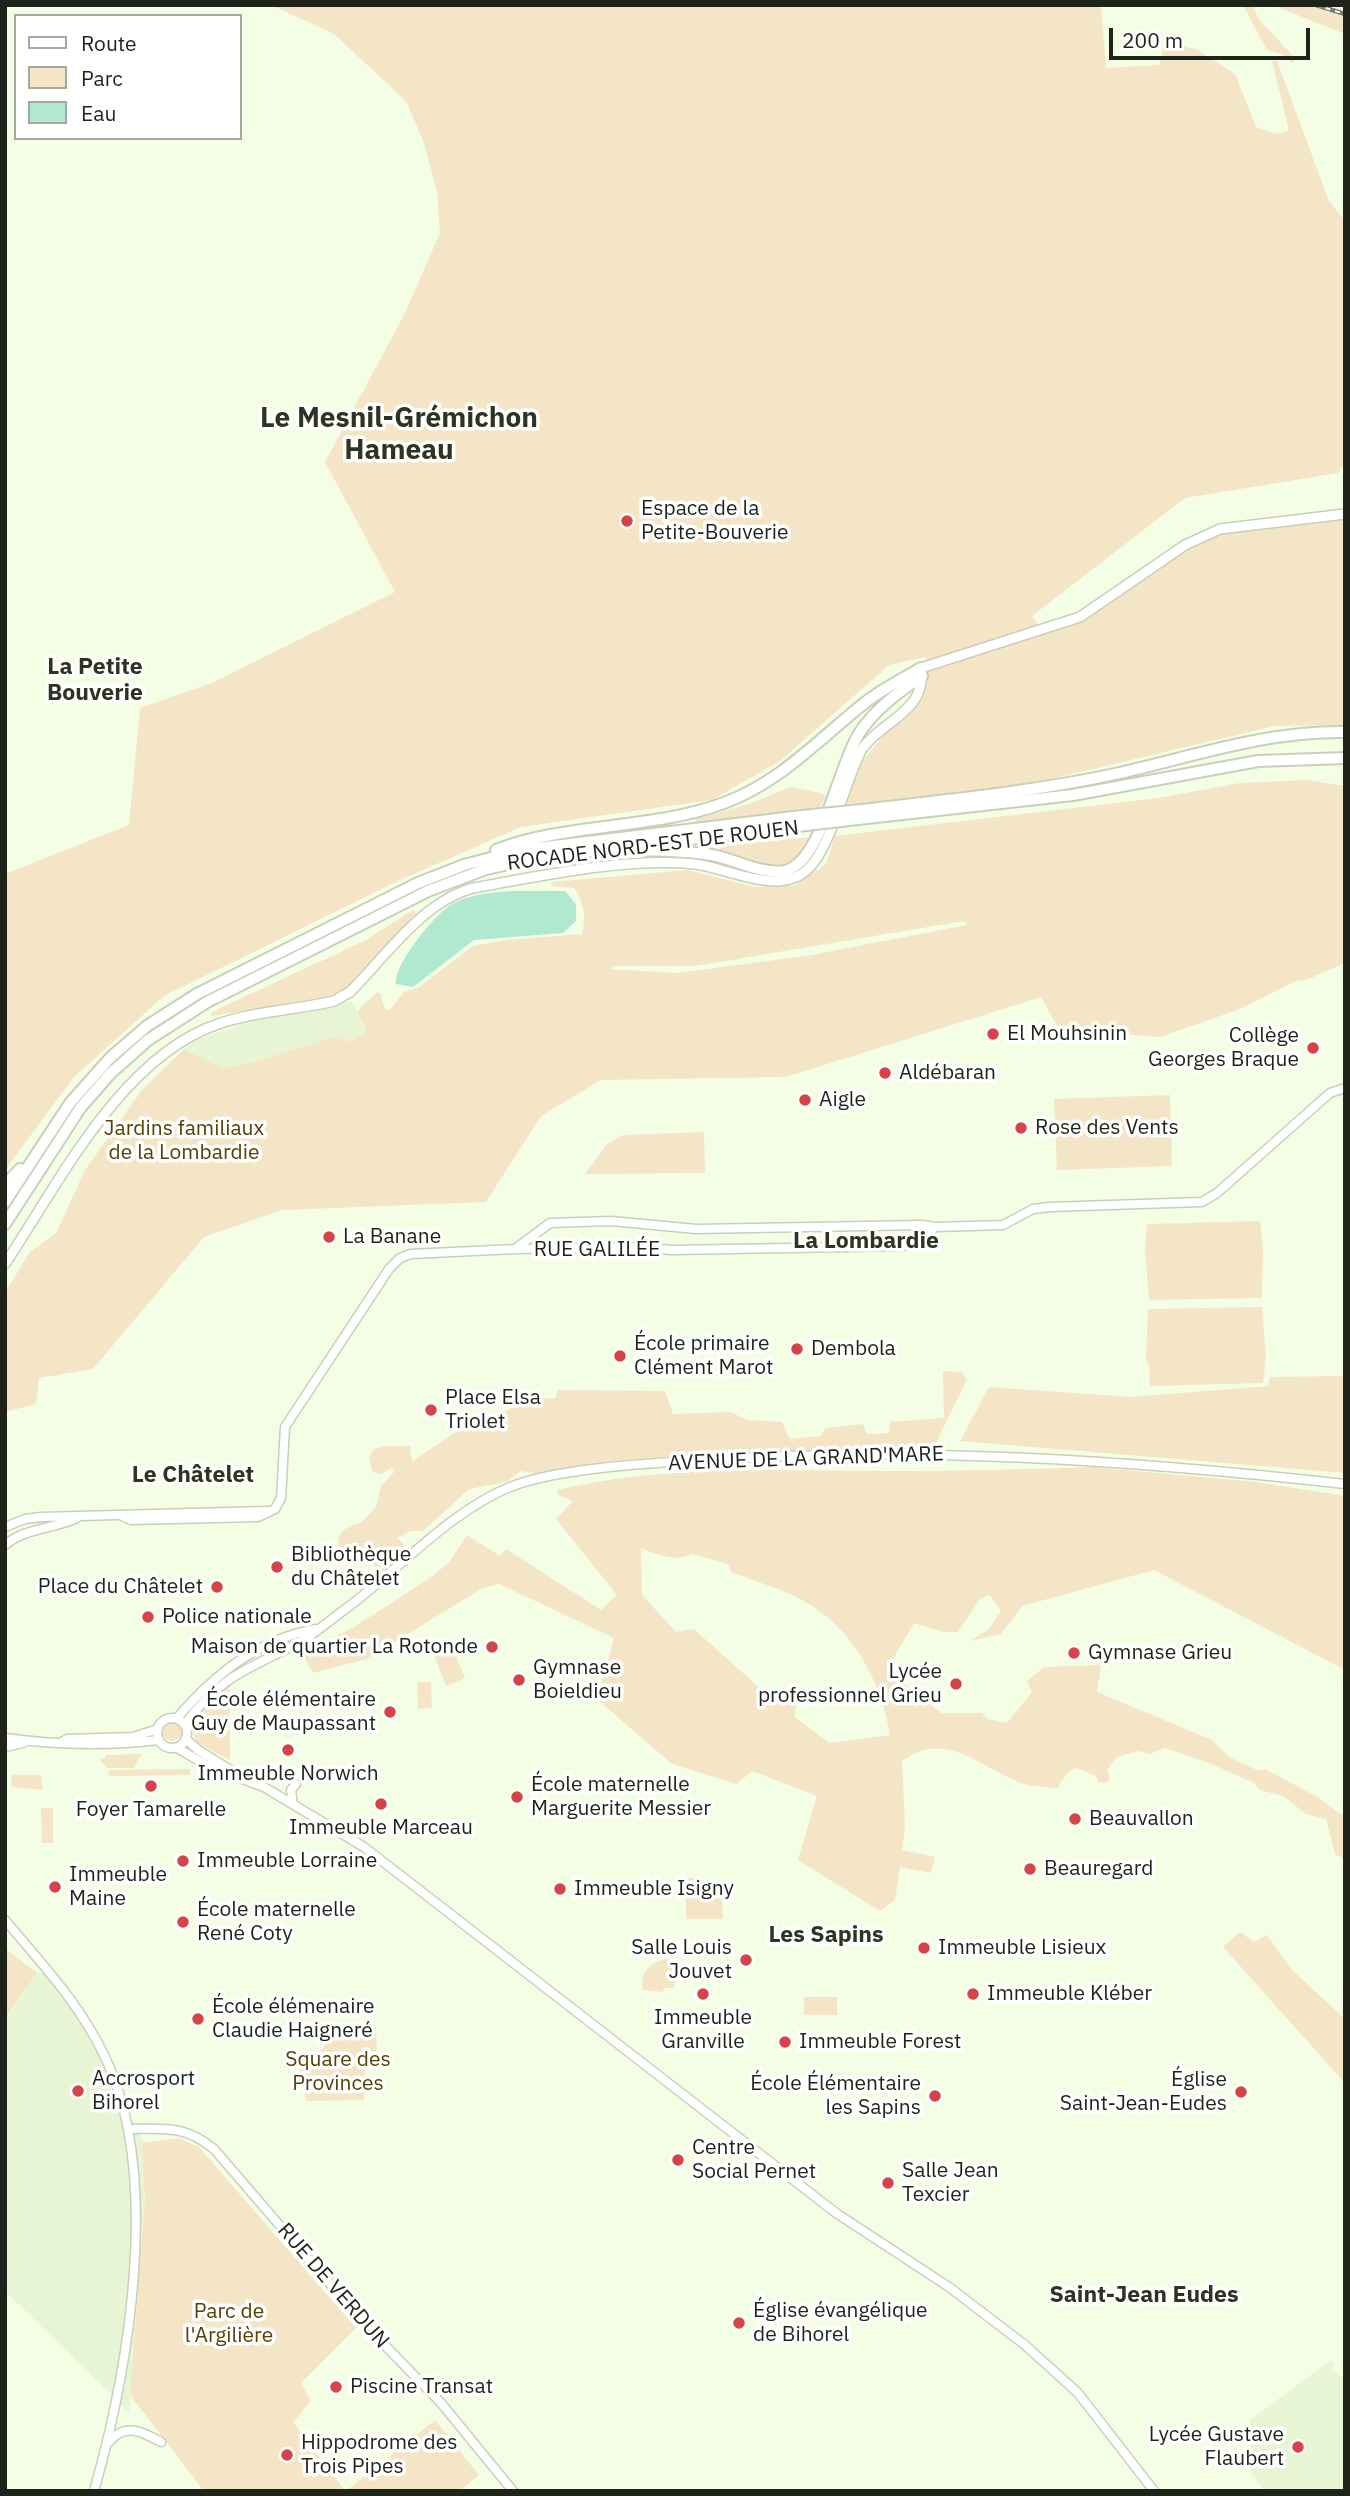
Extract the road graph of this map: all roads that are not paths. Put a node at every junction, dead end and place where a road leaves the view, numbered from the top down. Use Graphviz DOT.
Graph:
graph roads {
  1 [pos="1345,514"];
  2 [pos="922,672"];
  3 [pos="1345,732"];
  4 [pos="1345,758"];
  5 [pos="860,815"];
  6 [pos="800,821"];
  7 [pos="611,848"];
  8 [pos="464,864"];
  9 [pos="1345,1088"];
  10 [pos="38,1149"];
  11 [pos="5,1185"];
  12 [pos="5,1202"];
  13 [pos="5,1224"];
  14 [pos="934,1227"];
  15 [pos="514,1249"];
  16 [pos="5,1264"];
  17 [pos="1345,1484"];
  18 [pos="78,1518"];
  19 [pos="5,1527"];
  20 [pos="5,1545"];
  21 [pos="316,1629"];
  22 [pos="177,1718"];
  23 [pos="185,1724"];
  24 [pos="158,1729"];
  25 [pos="5,1738"];
  26 [pos="186,1739"];
  27 [pos="159,1740"];
  28 [pos="62,1742"];
  29 [pos="23,1743"];
  30 [pos="5,1747"];
  31 [pos="177,1748"];
  32 [pos="245,1779"];
  33 [pos="296,1784"];
  34 [pos="293,1804"];
  35 [pos="5,1920"];
  36 [pos="128,2129"];
  37 [pos="161,2442"];
  38 [pos="107,2445"];
  39 [pos="94,2491"];
  40 [pos="513,2491"];
  41 [pos="1154,2491"];
  1 -- 2 [label="main road"];
  2 -- 7 [label="highway"];
  2 -- 8 [label="highway"];
  2 -- 16 [label="main road"];
  3 -- 5 [label="highway, ROCADE NORD-EST DE ROUEN"];
  4 -- 5 [label="highway, ROCADE NORD-EST DE ROUEN"];
  5 -- 6 [label="highway, ROCADE NORD-EST DE ROUEN, bridge"];
  6 -- 7 [label="highway, ROCADE NORD-EST DE ROUEN"];
  6 -- 8 [label="highway, ROCADE NORD-EST DE ROUEN"];
  7 -- 13 [label="highway, ROCADE NORD-EST DE ROUEN"];
  8 -- 10 [label="highway, ROCADE NORD-EST DE ROUEN"];
  9 -- 14 [label="street, RUE GALILÉE"];
  10 -- 11 [label="highway"];
  10 -- 12 [label="highway, ROCADE NORD-EST DE ROUEN"];
  14 -- 15 [label="street, RUE GALILÉE"];
  14 -- 15 [label="street, RUE GALILÉE"];
  15 -- 18 [label="street"];
  17 -- 21 [label="street, AVENUE DE LA GRAND'MARE"];
  18 -- 19 [label="street"];
  18 -- 20 [label="street"];
  21 -- 22 [label="street, AVENUE DE LA GRAND'MARE"];
  21 -- 23 [label="street, AVENUE DE LA GRAND'MARE"];
  22 -- 23 [label="street"];
  22 -- 24 [label="street"];
  23 -- 26 [label="street"];
  24 -- 27 [label="street"];
  24 -- 28 [label="street"];
  25 -- 29 [label="street"];
  26 -- 31 [label="street"];
  26 -- 32 [label="street"];
  27 -- 28 [label="street"];
  27 -- 31 [label="street"];
  28 -- 29 [label="street"];
  29 -- 30 [label="street"];
  31 -- 32 [label="street"];
  32 -- 34 [label="street"];
  33 -- 34 [label="street"];
  34 -- 41 [label="street"];
  35 -- 36 [label="street"];
  36 -- 38 [label="street"];
  36 -- 40 [label="street, RUE DE VERDUN"];
  37 -- 38 [label="street"];
  38 -- 39 [label="street"];
}
